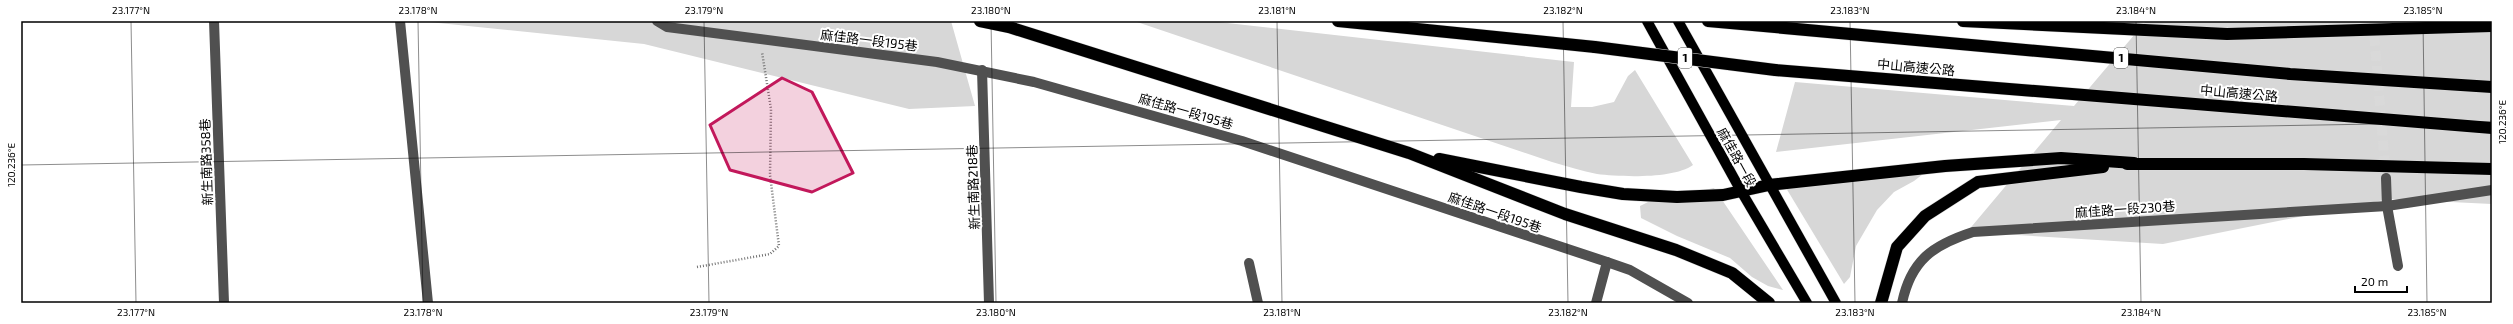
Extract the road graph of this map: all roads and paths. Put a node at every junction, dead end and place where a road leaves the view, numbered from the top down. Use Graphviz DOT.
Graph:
graph roads {
  1 [pos="214,21"];
  2 [pos="400,21"];
  3 [pos="657,21"];
  4 [pos="980,21"];
  5 [pos="1338,21"];
  6 [pos="1647,21"];
  7 [pos="1678,21"];
  8 [pos="1708,21"];
  9 [pos="1963,21"];
  10 [pos="2447,21"];
  11 [pos="2492,26"];
  12 [pos="760,40"];
  13 [pos="982,70"];
  14 [pos="2492,87"];
  15 [pos="2492,128"];
  16 [pos="1409,153"];
  17 [pos="2134,163"];
  18 [pos="2492,169"];
  19 [pos="2386,178"];
  20 [pos="1769,185"];
  21 [pos="1741,190"];
  22 [pos="2492,190"];
  23 [pos="2387,206"];
  24 [pos="1607,262"];
  25 [pos="1249,263"];
  26 [pos="2398,266"];
  27 [pos="697,267"];
  28 [pos="224,303"];
  29 [pos="428,303"];
  30 [pos="989,303"];
  31 [pos="1258,303"];
  32 [pos="1596,303"];
  33 [pos="1692,303"];
  34 [pos="1769,303"];
  35 [pos="1807,303"];
  36 [pos="1836,303"];
  37 [pos="1881,303"];
  38 [pos="1902,303"];
  1 -- 28 [label="lane, 新生南路358巷"];
  2 -- 29 [label="lane"];
  3 -- 12 [label="lane, 麻佳路一段195巷"];
  4 -- 16 [label="highway"];
  5 -- 15 [label="highway, 中山高速公路 / 1, bridge"];
  6 -- 21 [label="main road, 麻佳路一段"];
  7 -- 20 [label="main road, 麻佳路一段"];
  8 -- 14 [label="highway, 中山高速公路 / 1"];
  9 -- 11 [label="highway"];
  10 -- 11 [label="highway"];
  12 -- 13 [label="lane, 麻佳路一段195巷"];
  12 -- 27 [label="path"];
  13 -- 24 [label="lane, 麻佳路一段195巷"];
  13 -- 30 [label="lane, 新生南路218巷"];
  16 -- 21 [label="highway"];
  16 -- 34 [label="highway"];
  17 -- 18 [label="highway"];
  17 -- 20 [label="highway"];
  17 -- 37 [label="highway"];
  19 -- 23 [label="lane"];
  20 -- 21 [label="highway"];
  20 -- 36 [label="main road, 麻佳路一段"];
  21 -- 35 [label="main road, 麻佳路一段"];
  22 -- 23 [label="lane, 麻佳路一段230巷"];
  23 -- 26 [label="lane"];
  23 -- 38 [label="lane, 麻佳路一段230巷"];
  24 -- 32 [label="lane"];
  24 -- 33 [label="lane, 麻佳路一段195巷"];
  25 -- 31 [label="lane"];
}
